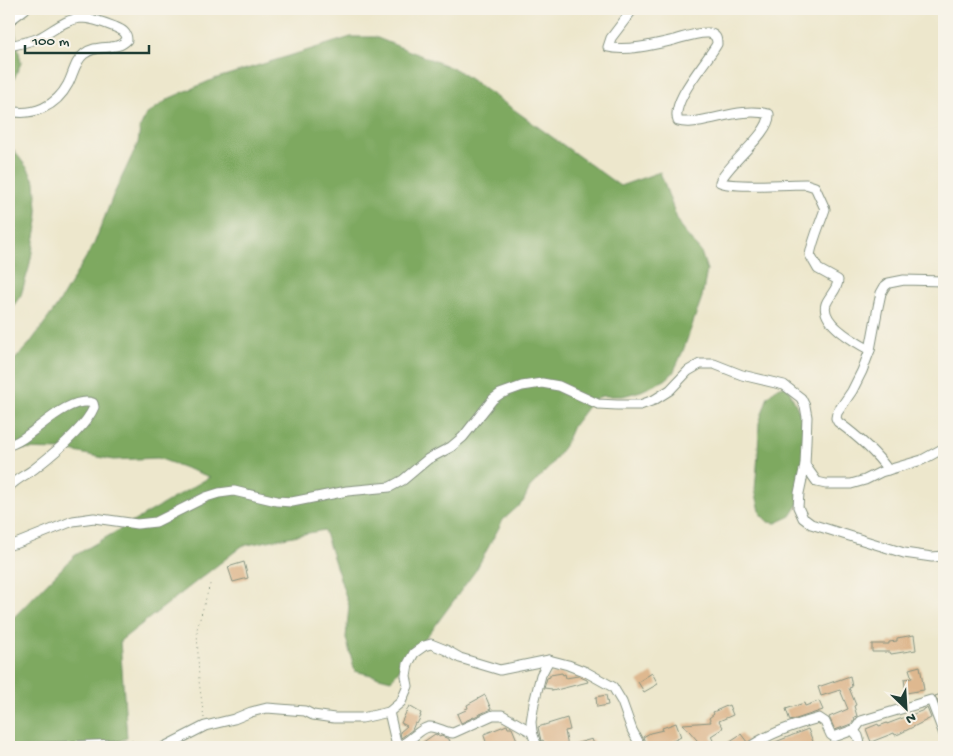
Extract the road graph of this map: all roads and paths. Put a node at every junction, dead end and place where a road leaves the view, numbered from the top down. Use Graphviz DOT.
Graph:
graph roads {
  1 [pos="25,9"];
  2 [pos="633,9"];
  3 [pos="9,21"];
  4 [pos="9,46"];
  5 [pos="9,111"];
  6 [pos="944,280"];
  7 [pos="870,350"];
  8 [pos="9,445"];
  9 [pos="944,448"];
  10 [pos="805,466"];
  11 [pos="888,470"];
  12 [pos="9,487"];
  13 [pos="9,545"];
  14 [pos="944,556"];
  15 [pos="212,581"];
  16 [pos="549,660"];
  17 [pos="389,712"];
  18 [pos="940,713"];
  19 [pos="205,726"];
  20 [pos="854,731"];
  21 [pos="532,732"];
  22 [pos="944,734"];
  23 [pos="45,747"];
  24 [pos="136,747"];
  25 [pos="164,747"];
  26 [pos="537,747"];
  27 [pos="641,747"];
  28 [pos="750,747"];
  29 [pos="861,747"];
  1 -- 3 [label="street"];
  2 -- 7 [label="street"];
  4 -- 5 [label="street"];
  6 -- 7 [label="street"];
  7 -- 11 [label="street"];
  8 -- 12 [label="street"];
  9 -- 11 [label="street"];
  10 -- 11 [label="street"];
  10 -- 13 [label="street"];
  10 -- 14 [label="street"];
  15 -- 19 [label="path"];
  16 -- 17 [label="street"];
  16 -- 21 [label="street"];
  16 -- 27 [label="street"];
  17 -- 19 [label="street"];
  17 -- 21 [label="street"];
  18 -- 20 [label="street"];
  18 -- 22 [label="street"];
  19 -- 25 [label="street"];
  20 -- 28 [label="street"];
  20 -- 29 [label="street"];
  21 -- 26 [label="street"];
  23 -- 24 [label="street"];
}
